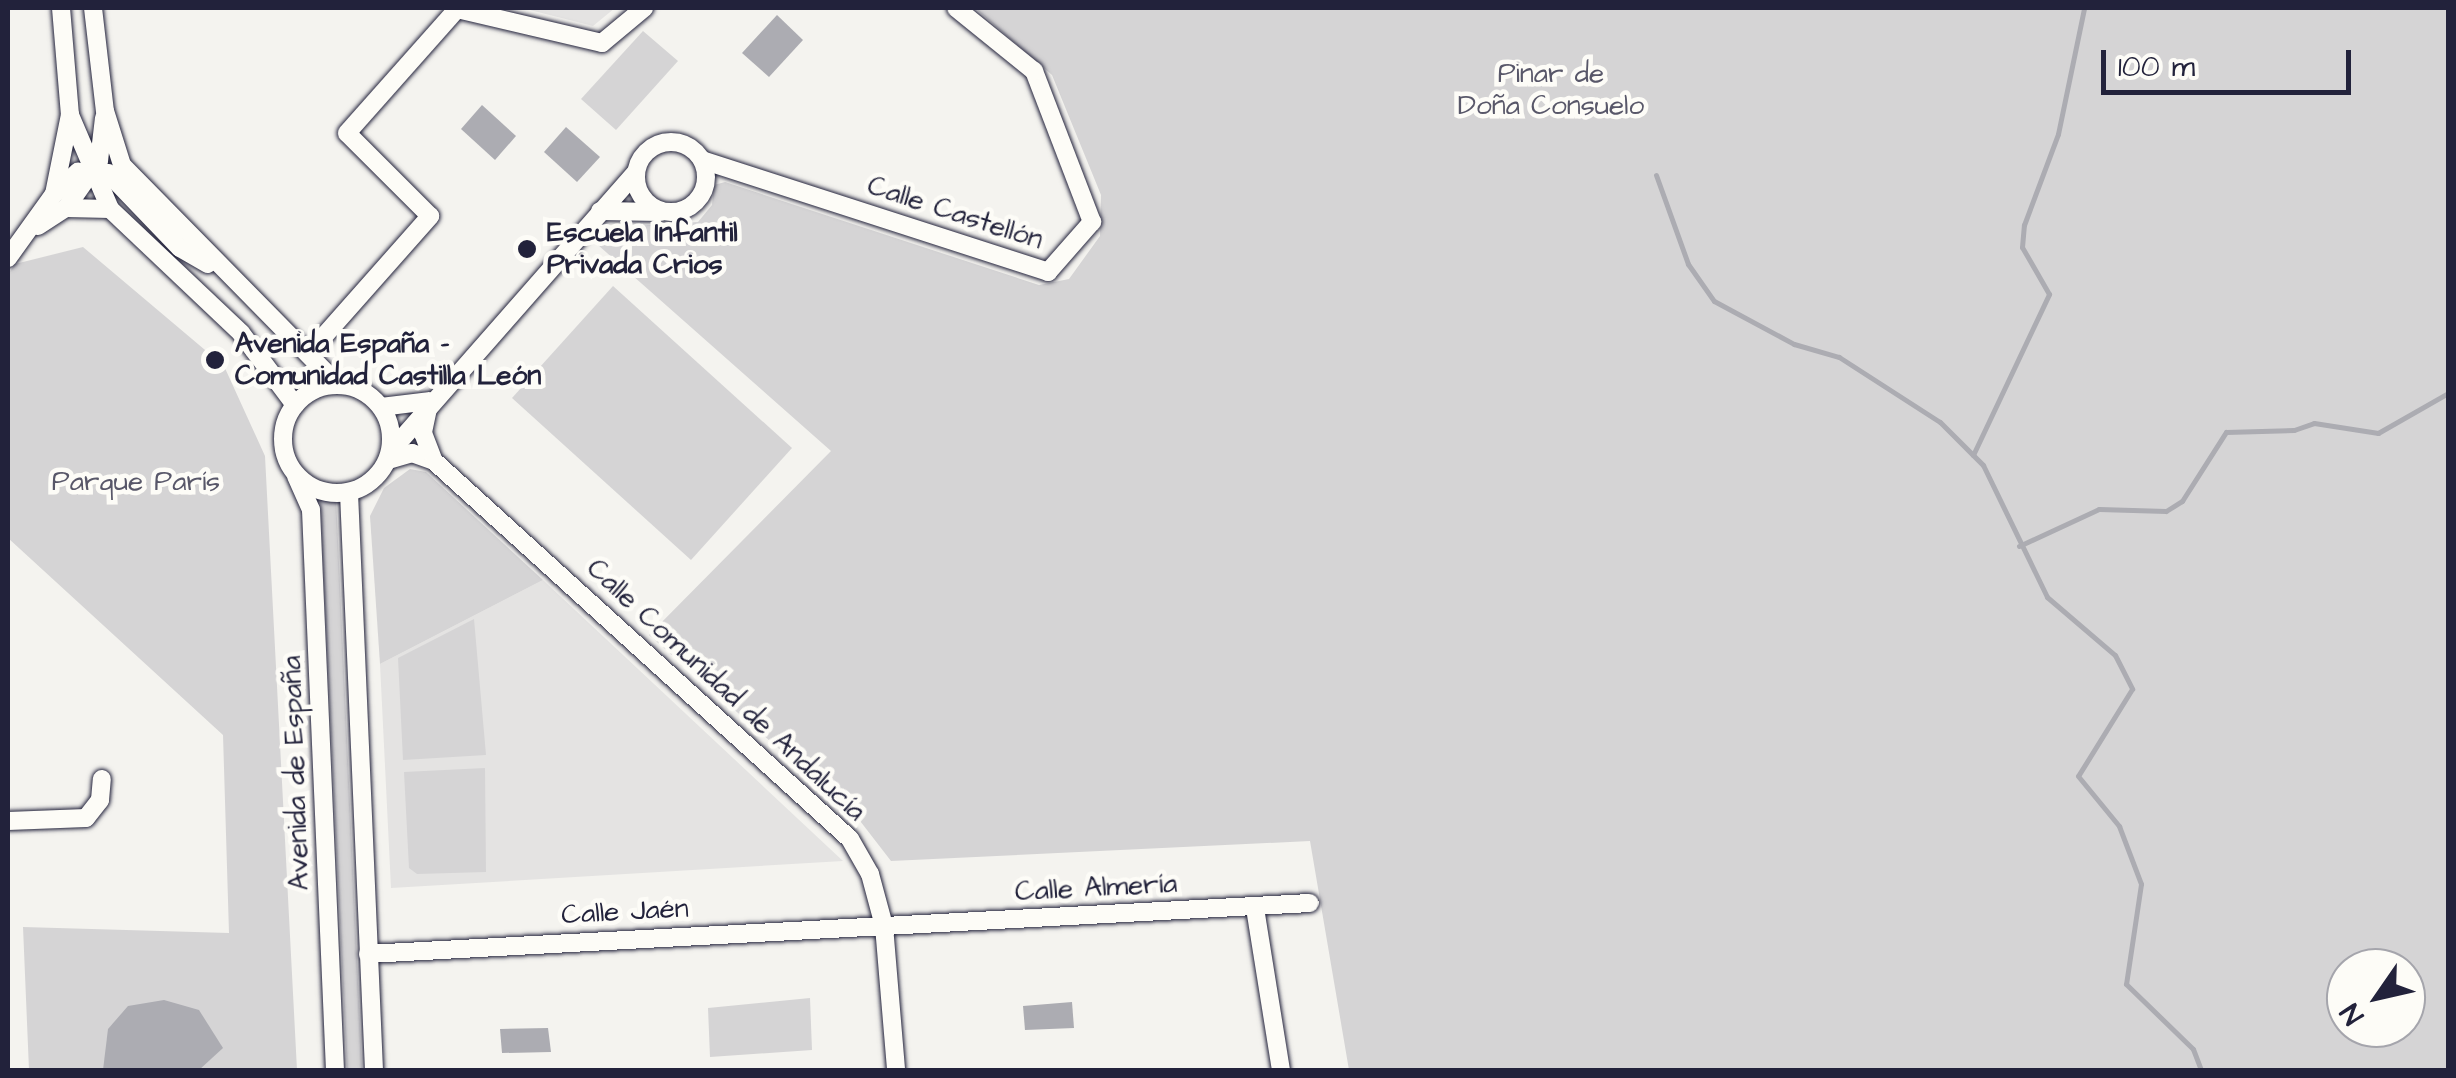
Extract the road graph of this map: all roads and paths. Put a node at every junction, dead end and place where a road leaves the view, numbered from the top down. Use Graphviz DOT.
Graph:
graph roads {
  1 [pos="61,8"];
  2 [pos="93,8"];
  3 [pos="644,8"];
  4 [pos="956,8"];
  5 [pos="105,111"];
  6 [pos="70,115"];
  7 [pos="702,160"];
  8 [pos="92,172"];
  9 [pos="635,173"];
  10 [pos="61,201"];
  11 [pos="110,209"];
  12 [pos="600,211"];
  13 [pos="664,212"];
  14 [pos="8,258"];
  15 [pos="226,274"];
  16 [pos="309,353"];
  17 [pos="338,385"];
  18 [pos="429,401"];
  19 [pos="294,405"];
  20 [pos="381,407"];
  21 [pos="389,455"];
  22 [pos="434,461"];
  23 [pos="296,476"];
  24 [pos="349,493"];
  25 [pos="102,779"];
  26 [pos="8,821"];
  27 [pos="1310,903"];
  28 [pos="1255,908"];
  29 [pos="884,926"];
  30 [pos="368,954"];
  31 [pos="335,1070"];
  32 [pos="374,1070"];
  33 [pos="896,1070"];
  34 [pos="1281,1070"];
  1 -- 6 [label="street"];
  2 -- 5 [label="street"];
  3 -- 16 [label="street"];
  4 -- 7 [label="street, Calle Castellón"];
  5 -- 8 [label="street"];
  5 -- 15 [label="street"];
  6 -- 8 [label="street"];
  6 -- 10 [label="street"];
  7 -- 9 [label="street"];
  7 -- 13 [label="street"];
  8 -- 10 [label="street"];
  8 -- 11 [label="street"];
  8 -- 15 [label="street"];
  9 -- 12 [label="street"];
  9 -- 13 [label="street"];
  10 -- 11 [label="street"];
  10 -- 14 [label="street"];
  11 -- 19 [label="street"];
  12 -- 13 [label="street"];
  12 -- 18 [label="street"];
  15 -- 16 [label="street"];
  16 -- 17 [label="street"];
  17 -- 19 [label="street"];
  17 -- 20 [label="street"];
  18 -- 20 [label="street"];
  18 -- 21 [label="street"];
  18 -- 22 [label="street"];
  19 -- 23 [label="street"];
  20 -- 21 [label="street"];
  21 -- 22 [label="street"];
  21 -- 24 [label="street"];
  22 -- 29 [label="street, Calle Comunidad de Andalucía"];
  23 -- 24 [label="street"];
  23 -- 31 [label="street, Avenida de España"];
  24 -- 30 [label="street"];
  25 -- 26 [label="street"];
  27 -- 28 [label="street, Calle Almería"];
  28 -- 29 [label="street, Calle Almería"];
  28 -- 34 [label="street"];
  29 -- 30 [label="street, Calle Jaén"];
  29 -- 33 [label="street, Calle Comunidad de Andalucía"];
  30 -- 32 [label="street"];
}
